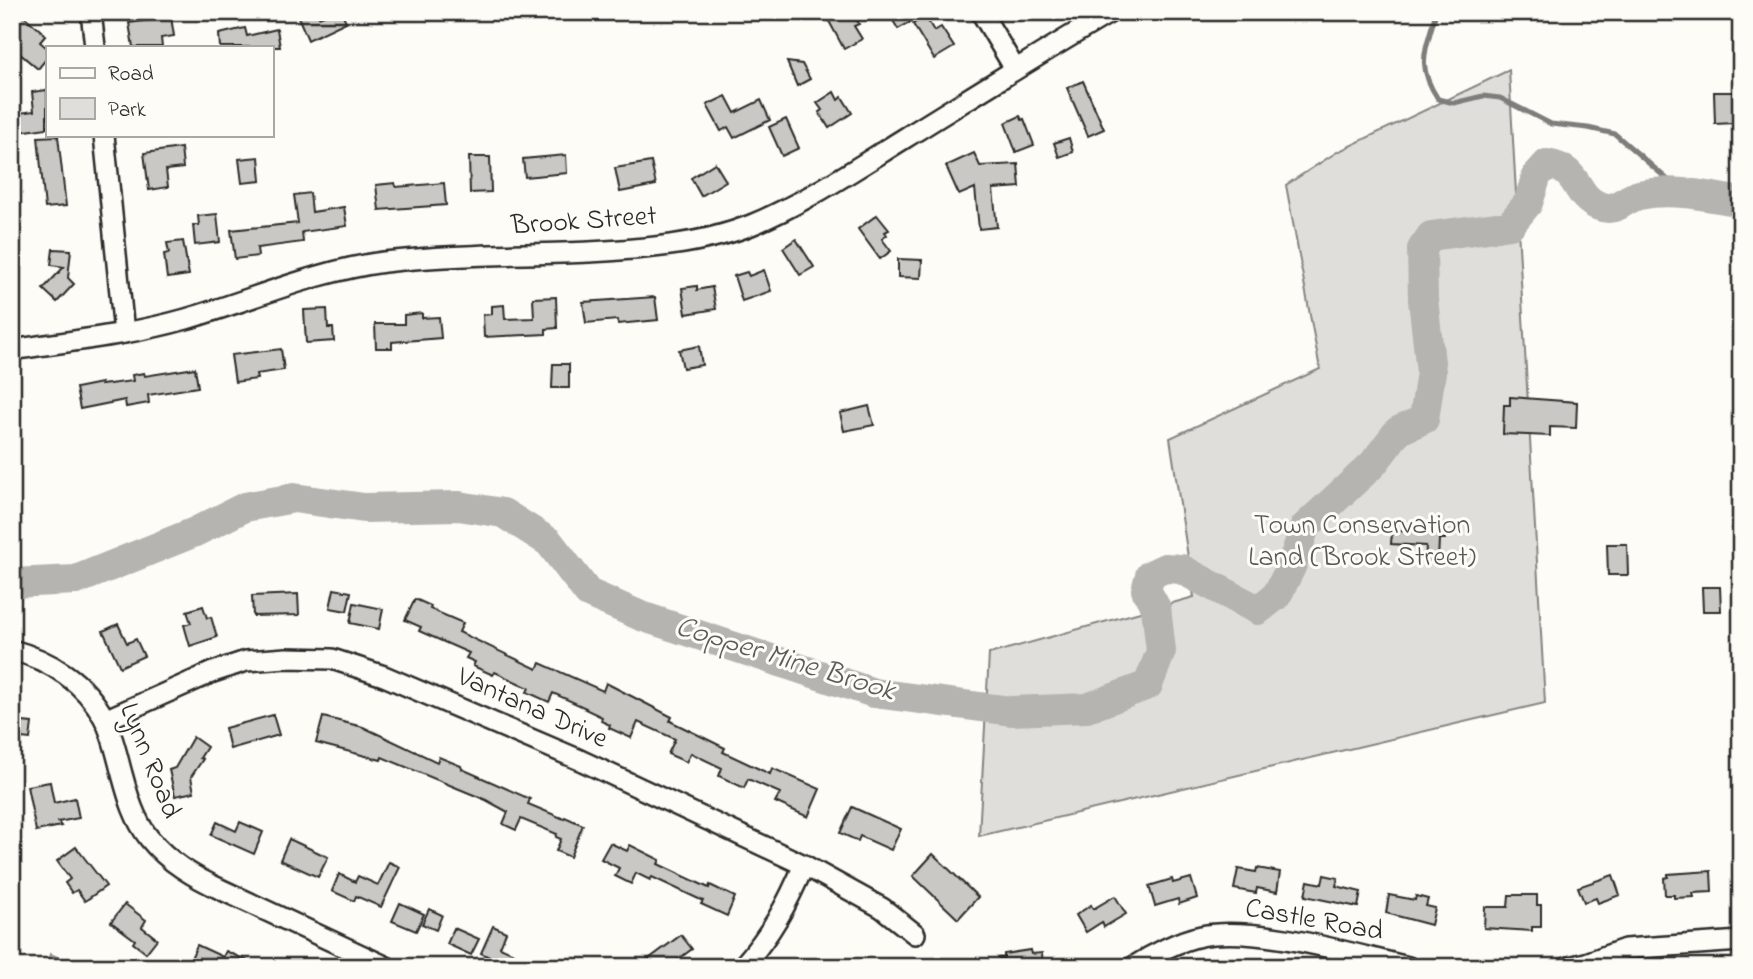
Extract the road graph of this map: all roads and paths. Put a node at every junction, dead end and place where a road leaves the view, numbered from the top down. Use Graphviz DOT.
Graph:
graph roads {
  1 [pos="91,12"];
  2 [pos="981,12"];
  3 [pos="1111,12"];
  4 [pos="95,46"];
  5 [pos="1015,69"];
  6 [pos="104,136"];
  7 [pos="124,333"];
  8 [pos="12,350"];
  9 [pos="12,650"];
  10 [pos="105,720"];
  11 [pos="804,865"];
  12 [pos="915,934"];
  13 [pos="1741,942"];
  14 [pos="1580,965"];
  15 [pos="387,967"];
  16 [pos="742,967"];
  17 [pos="1133,967"];
  18 [pos="1408,967"];
  1 -- 4 [label="street"];
  2 -- 5 [label="street"];
  3 -- 5 [label="street, Brook Street"];
  5 -- 7 [label="street, Brook Street"];
  6 -- 7 [label="street"];
  7 -- 8 [label="street, Brook Street"];
  9 -- 10 [label="street, Lynn Road"];
  10 -- 11 [label="street, Vantana Drive"];
  10 -- 15 [label="street, Lynn Road"];
  11 -- 12 [label="street, Vantana Drive"];
  11 -- 16 [label="street"];
  13 -- 14 [label="street"];
  17 -- 18 [label="street, Castle Road"];
}
